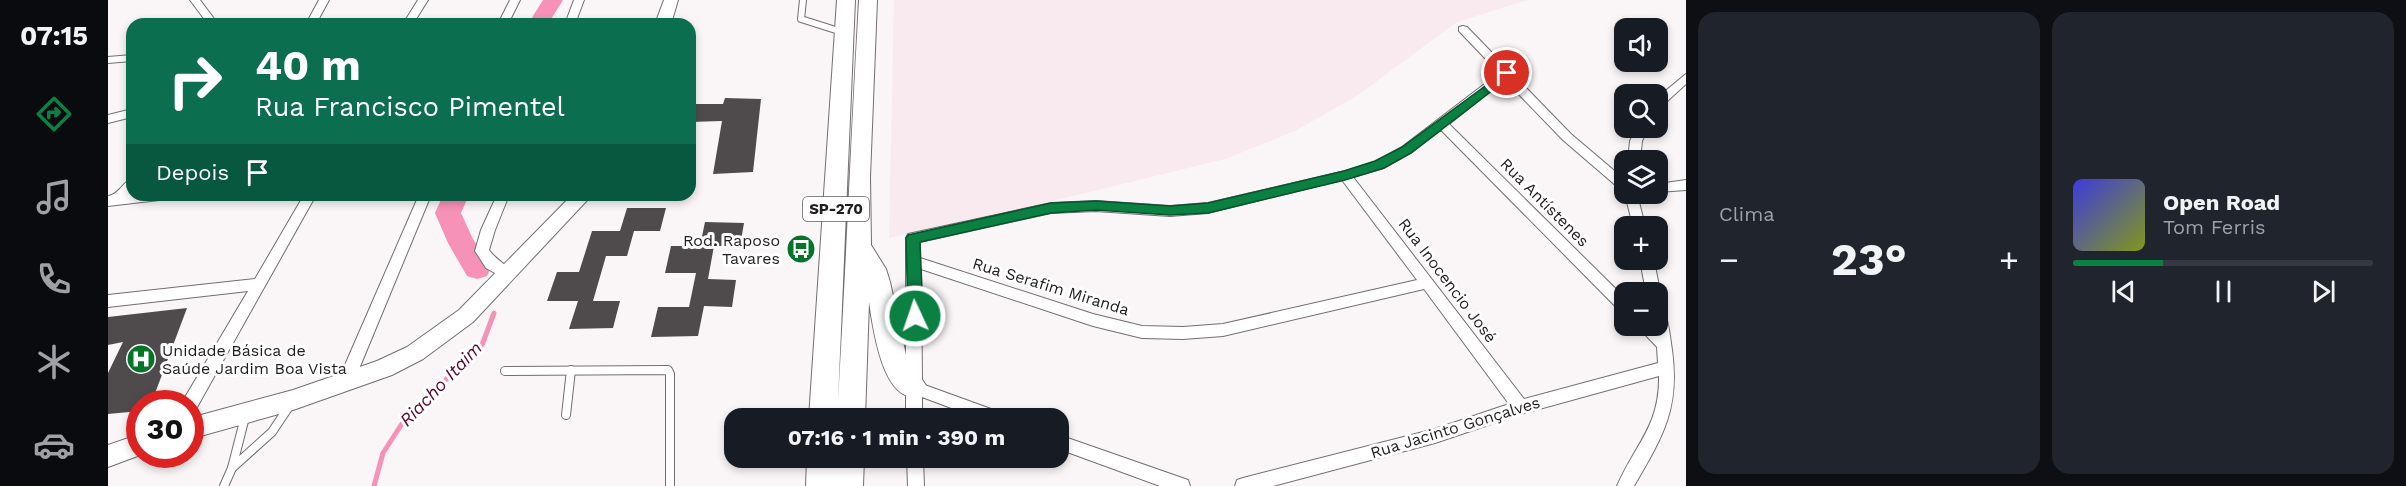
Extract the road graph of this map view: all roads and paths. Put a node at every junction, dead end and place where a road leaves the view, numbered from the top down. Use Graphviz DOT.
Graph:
graph roads {
  1 [pos="195,0"];
  2 [pos="324,0"];
  3 [pos="423,0"];
  4 [pos="515,0"];
  5 [pos="579,0"];
  6 [pos="671,0"];
  7 [pos="803,0"];
  8 [pos="846,0"];
  9 [pos="868,0"];
  10 [pos="208,18"];
  11 [pos="314,18"];
  12 [pos="412,18"];
  13 [pos="506,18"];
  14 [pos="572,18"];
  15 [pos="665,18"];
  16 [pos="1463,29"];
  17 [pos="844,33"];
  18 [pos="126,58"];
  19 [pos="108,60"];
  20 [pos="1507,73"];
  21 [pos="1683,82"];
  22 [pos="1668,95"];
  23 [pos="126,114"];
  24 [pos="108,119"];
  25 [pos="1441,123"];
  26 [pos="1345,175"];
  27 [pos="1614,177"];
  28 [pos="1686,185"];
  29 [pos="1668,187"];
  30 [pos="126,189"];
  31 [pos="112,200"];
  32 [pos="307,201"];
  33 [pos="422,201"];
  34 [pos="500,201"];
  35 [pos="577,201"];
  36 [pos="859,247"];
  37 [pos="912,261"];
  38 [pos="507,275"];
  39 [pos="259,284"];
  40 [pos="1428,284"];
  41 [pos="1614,296"];
  42 [pos="108,301"];
  43 [pos="1655,336"];
  44 [pos="1662,336"];
  45 [pos="1664,345"];
  46 [pos="1666,367"];
  47 [pos="571,370"];
  48 [pos="505,371"];
  49 [pos="346,381"];
  50 [pos="914,387"];
  51 [pos="197,390"];
  52 [pos="293,399"];
  53 [pos="1521,407"];
  54 [pos="824,408"];
  55 [pos="851,408"];
  56 [pos="914,408"];
  57 [pos="970,408"];
  58 [pos="246,414"];
  59 [pos="566,415"];
  60 [pos="204,425"];
  61 [pos="1069,446"];
  62 [pos="126,450"];
  63 [pos="108,456"];
  64 [pos="232,468"];
  65 [pos="822,468"];
  66 [pos="849,468"];
  67 [pos="915,468"];
  68 [pos="670,481"];
  69 [pos="224,486"];
  70 [pos="821,486"];
  71 [pos="848,486"];
  72 [pos="916,486"];
  73 [pos="1182,486"];
  74 [pos="1243,486"];
  75 [pos="1625,486"];
  1 -- 10 [label="street"];
  2 -- 11 [label="street"];
  3 -- 12 [label="street"];
  4 -- 13 [label="street"];
  5 -- 14 [label="street"];
  6 -- 15 [label="main road"];
  7 -- 17 [label="lane"];
  8 -- 17 [label="highway, SP-270"];
  9 -- 36 [label="highway, SP-270"];
  16 -- 20 [label="street"];
  17 -- 54 [label="highway, SP-270"];
  18 -- 19 [label="street"];
  20 -- 25 [label="street"];
  20 -- 27 [label="street"];
  21 -- 22 [label="street"];
  23 -- 24 [label="street"];
  25 -- 26 [label="street"];
  25 -- 41 [label="street, Rua Antístenes"];
  26 -- 37 [label="street"];
  26 -- 40 [label="street, Rua Inocencio José"];
  28 -- 29 [label="street"];
  30 -- 31 [label="street"];
  32 -- 39 [label="street"];
  33 -- 49 [label="street"];
  34 -- 38 [label="street"];
  35 -- 38 [label="main road"];
  36 -- 50 [label="highway"];
  36 -- 55 [label="highway, SP-270"];
  37 -- 40 [label="street, Rua Serafim Miranda"];
  37 -- 50 [label="street"];
  38 -- 49 [label="main road"];
  39 -- 42 [label="street"];
  39 -- 51 [label="street"];
  40 -- 53 [label="street, Rua Inocencio José"];
  43 -- 45 [label="street"];
  44 -- 45 [label="street"];
  45 -- 46 [label="street"];
  46 -- 53 [label="street, Rua Jacinto Gonçalves"];
  46 -- 75 [label="street"];
  47 -- 48 [label="lane"];
  47 -- 59 [label="lane"];
  47 -- 68 [label="lane"];
  49 -- 52 [label="main road"];
  50 -- 56 [label="street"];
  50 -- 57 [label="street"];
  52 -- 58 [label="main road"];
  52 -- 64 [label="lane"];
  53 -- 74 [label="street, Rua Jacinto Gonçalves"];
  58 -- 60 [label="main road"];
  58 -- 64 [label="lane"];
  61 -- 73 [label="street"];
  62 -- 63 [label="main road"];
  64 -- 69 [label="lane"];
  65 -- 70 [label="highway"];
  66 -- 71 [label="highway"];
  67 -- 72 [label="street"];
}
